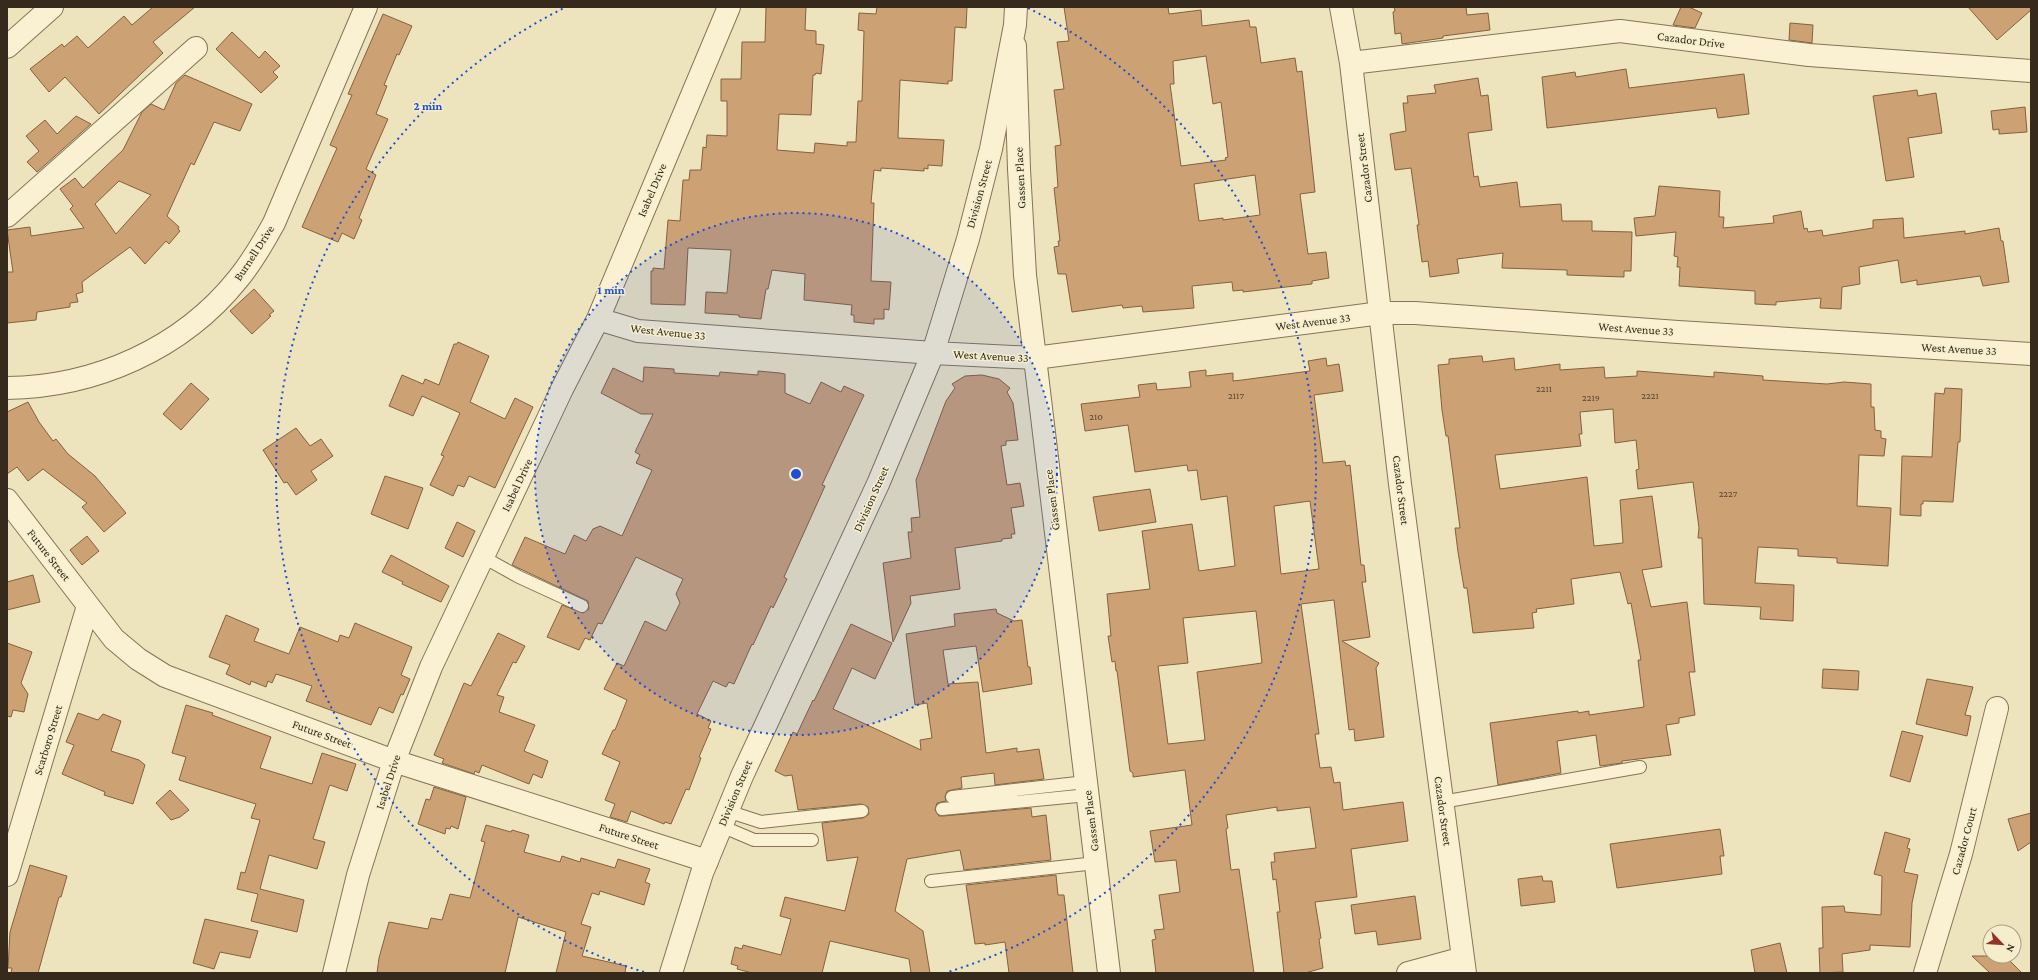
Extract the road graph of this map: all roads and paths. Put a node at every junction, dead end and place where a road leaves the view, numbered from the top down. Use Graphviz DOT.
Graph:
graph roads {
  1 [pos="52,7"];
  2 [pos="366,7"];
  3 [pos="729,7"];
  4 [pos="1342,7"];
  5 [pos="1016,16"];
  6 [pos="7,47"];
  7 [pos="196,48"];
  8 [pos="1351,64"];
  9 [pos="2031,71"];
  10 [pos="7,216"];
  11 [pos="1381,313"];
  12 [pos="598,319"];
  13 [pos="933,353"];
  14 [pos="2031,354"];
  15 [pos="1035,358"];
  16 [pos="7,388"];
  17 [pos="7,500"];
  18 [pos="483,557"];
  19 [pos="88,606"];
  20 [pos="582,606"];
  21 [pos="1997,708"];
  22 [pos="394,761"];
  23 [pos="1640,767"];
  24 [pos="1087,789"];
  25 [pos="952,797"];
  26 [pos="1442,802"];
  27 [pos="942,809"];
  28 [pos="862,811"];
  29 [pos="724,819"];
  30 [pos="812,840"];
  31 [pos="706,861"];
  32 [pos="1096,863"];
  33 [pos="7,875"];
  34 [pos="931,881"];
  35 [pos="1464,966"];
  36 [pos="334,973"];
  37 [pos="671,973"];
  38 [pos="1109,973"];
  39 [pos="1408,973"];
  40 [pos="1925,973"];
  1 -- 6 [label="street"];
  2 -- 16 [label="street, Burnell Drive"];
  3 -- 12 [label="street, Isabel Drive"];
  4 -- 8 [label="street, Cazador Street"];
  5 -- 13 [label="street, Division Street"];
  5 -- 15 [label="street, Gassen Place"];
  7 -- 10 [label="street"];
  8 -- 9 [label="street, Cazador Drive"];
  8 -- 11 [label="street, Cazador Street"];
  11 -- 14 [label="street, West Avenue 33"];
  11 -- 15 [label="street, West Avenue 33"];
  11 -- 26 [label="street, Cazador Street"];
  12 -- 13 [label="street, West Avenue 33"];
  12 -- 18 [label="street, Isabel Drive"];
  13 -- 15 [label="street, West Avenue 33"];
  13 -- 29 [label="street, Division Street"];
  15 -- 24 [label="street, Gassen Place"];
  17 -- 19 [label="street, Future Street"];
  18 -- 20 [label="lane"];
  18 -- 22 [label="street, Isabel Drive"];
  19 -- 22 [label="street, Future Street"];
  19 -- 33 [label="street, Scarboro Street"];
  21 -- 40 [label="street, Cazador Court"];
  22 -- 31 [label="street, Future Street"];
  22 -- 36 [label="street, Isabel Drive"];
  23 -- 26 [label="lane"];
  24 -- 25 [label="lane"];
  24 -- 27 [label="lane"];
  24 -- 32 [label="street, Gassen Place"];
  26 -- 35 [label="street, Cazador Street"];
  28 -- 29 [label="lane"];
  29 -- 30 [label="lane"];
  29 -- 31 [label="street, Division Street"];
  31 -- 37 [label="street, Division Street"];
  32 -- 34 [label="lane"];
  32 -- 38 [label="street, Gassen Place"];
  35 -- 39 [label="street"];
}
